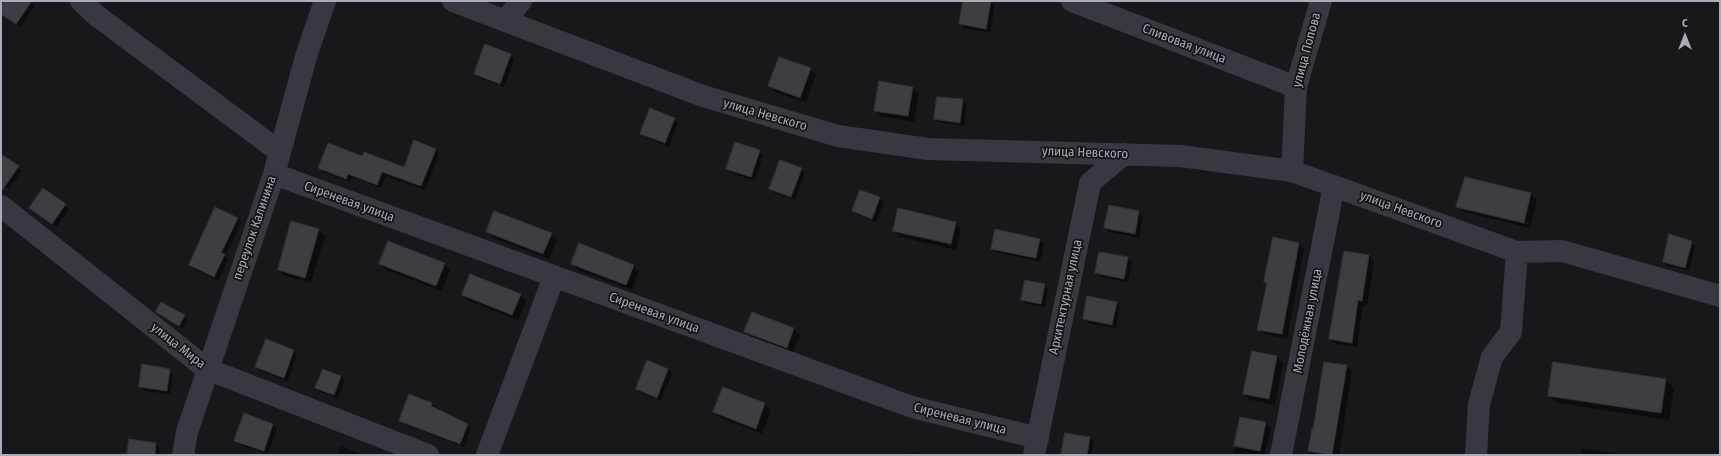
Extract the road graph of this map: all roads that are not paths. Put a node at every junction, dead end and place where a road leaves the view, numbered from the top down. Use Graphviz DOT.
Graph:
graph roads {
  1 [pos="81,1"];
  2 [pos="326,1"];
  3 [pos="452,1"];
  4 [pos="521,1"];
  5 [pos="1072,1"];
  6 [pos="1320,1"];
  7 [pos="505,21"];
  8 [pos="1296,87"];
  9 [pos="280,152"];
  10 [pos="1124,154"];
  11 [pos="1292,171"];
  12 [pos="274,174"];
  13 [pos="1334,186"];
  14 [pos="1,206"];
  15 [pos="1517,252"];
  16 [pos="554,277"];
  17 [pos="1720,296"];
  18 [pos="207,369"];
  19 [pos="1036,446"];
  20 [pos="183,455"];
  21 [pos="428,455"];
  22 [pos="487,455"];
  23 [pos="1281,455"];
  24 [pos="1476,455"];
  1 -- 9 [label="street"];
  2 -- 9 [label="street, переулок Калинина"];
  3 -- 7 [label="street, улица Невского"];
  4 -- 7 [label="street"];
  5 -- 8 [label="street, Сливовая улица"];
  6 -- 8 [label="street, улица Попова"];
  7 -- 10 [label="street, улица Невского"];
  8 -- 11 [label="street, улица Попова"];
  9 -- 12 [label="street, переулок Калинина"];
  10 -- 11 [label="street, улица Невского"];
  10 -- 19 [label="street, Архитектурная улица"];
  11 -- 13 [label="street, улица Невского"];
  12 -- 16 [label="street, Сиреневая улица"];
  12 -- 18 [label="street, переулок Калинина"];
  13 -- 15 [label="street, улица Невского"];
  13 -- 23 [label="street, Молодёжная улица"];
  14 -- 18 [label="street, улица Мира"];
  15 -- 17 [label="street, улица Невского"];
  15 -- 24 [label="street"];
  16 -- 19 [label="street, Сиреневая улица"];
  16 -- 22 [label="street"];
  18 -- 20 [label="street, переулок Калинина"];
  18 -- 21 [label="street, улица Мира"];
}
